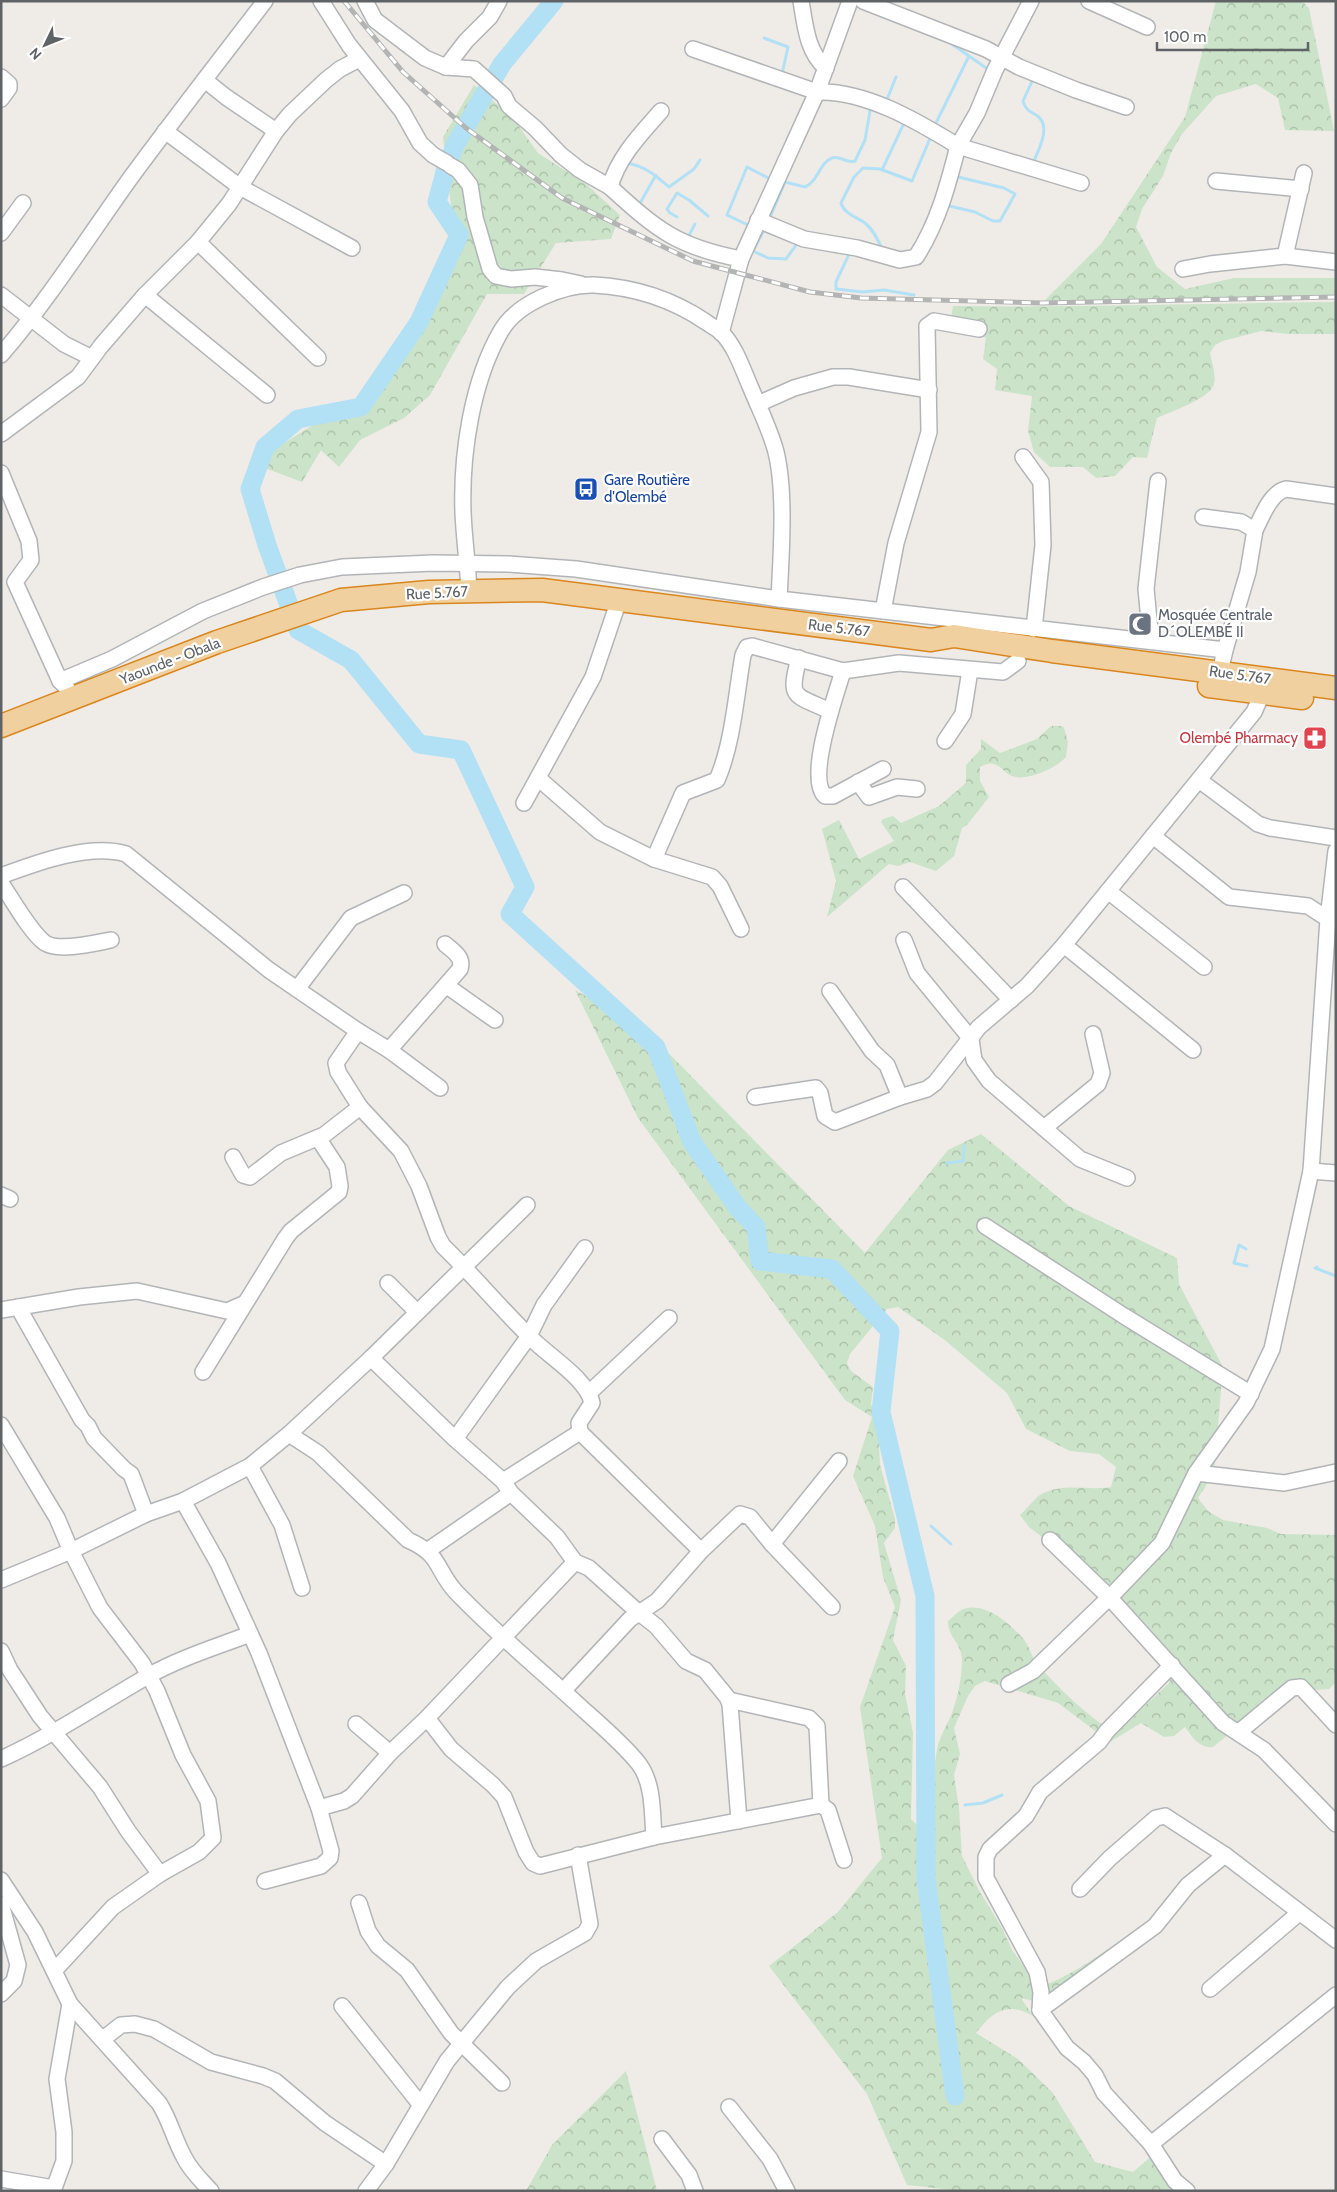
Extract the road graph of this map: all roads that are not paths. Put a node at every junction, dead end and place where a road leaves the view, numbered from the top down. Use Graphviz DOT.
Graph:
graph roads {
  1 [pos="265,1"];
  2 [pos="321,1"];
  3 [pos="365,1"];
  4 [pos="498,1"];
  5 [pos="801,1"];
  6 [pos="850,1"];
  7 [pos="863,1"];
  8 [pos="1031,1"];
  9 [pos="1089,1"];
  10 [pos="1147,27"];
  11 [pos="693,48"];
  12 [pos="1002,57"];
  13 [pos="359,58"];
  14 [pos="446,67"];
  15 [pos="826,68"];
  16 [pos="1,77"];
  17 [pos="206,81"];
  18 [pos="816,92"];
  19 [pos="1,99"];
  20 [pos="1126,107"];
  21 [pos="661,111"];
  22 [pos="165,131"];
  23 [pos="276,131"];
  24 [pos="958,146"];
  25 [pos="1304,173"];
  26 [pos="1216,182"];
  27 [pos="1082,183"];
  28 [pos="240,186"];
  29 [pos="610,187"];
  30 [pos="1301,189"];
  31 [pos="23,203"];
  32 [pos="758,220"];
  33 [pos="1,233"];
  34 [pos="198,242"];
  35 [pos="352,248"];
  36 [pos="1285,256"];
  37 [pos="741,259"];
  38 [pos="1336,262"];
  39 [pos="1182,269"];
  40 [pos="582,285"];
  41 [pos="1,295"];
  42 [pos="145,295"];
  43 [pos="31,317"];
  44 [pos="979,329"];
  45 [pos="722,333"];
  46 [pos="1,355"];
  47 [pos="92,358"];
  48 [pos="318,358"];
  49 [pos="929,390"];
  50 [pos="267,395"];
  51 [pos="758,404"];
  52 [pos="1,434"];
  53 [pos="1023,457"];
  54 [pos="1,473"];
  55 [pos="1158,481"];
  56 [pos="1336,496"];
  57 [pos="1203,517"];
  58 [pos="1255,530"];
  59 [pos="468,563"];
  60 [pos="469,591"];
  61 [pos="778,599"];
  62 [pos="341,600"];
  63 [pos="619,600"];
  64 [pos="883,611"];
  65 [pos="1034,629"];
  66 [pos="931,640"];
  67 [pos="1151,641"];
  68 [pos="1225,650"];
  69 [pos="799,658"];
  70 [pos="1018,661"];
  71 [pos="970,670"];
  72 [pos="843,671"];
  73 [pos="1218,680"];
  74 [pos="1336,688"];
  75 [pos="68,689"];
  76 [pos="1262,694"];
  77 [pos="1336,702"];
  78 [pos="830,711"];
  79 [pos="1,726"];
  80 [pos="945,741"];
  81 [pos="883,769"];
  82 [pos="538,778"];
  83 [pos="1199,780"];
  84 [pos="858,782"];
  85 [pos="917,789"];
  86 [pos="524,803"];
  87 [pos="1153,836"];
  88 [pos="1336,838"];
  89 [pos="1336,851"];
  90 [pos="654,859"];
  91 [pos="1,876"];
  92 [pos="1,884"];
  93 [pos="903,887"];
  94 [pos="1108,891"];
  95 [pos="404,894"];
  96 [pos="1332,921"];
  97 [pos="740,929"];
  98 [pos="111,940"];
  99 [pos="904,940"];
  100 [pos="445,944"];
  101 [pos="1064,945"];
  102 [pos="1204,967"];
  103 [pos="447,986"];
  104 [pos="297,989"];
  105 [pos="830,991"];
  106 [pos="1011,1000"];
  107 [pos="496,1020"];
  108 [pos="358,1032"];
  109 [pos="1093,1034"];
  110 [pos="971,1039"];
  111 [pos="389,1050"];
  112 [pos="1193,1050"];
  113 [pos="440,1088"];
  114 [pos="900,1096"];
  115 [pos="755,1097"];
  116 [pos="360,1107"];
  117 [pos="1044,1128"];
  118 [pos="318,1138"];
  119 [pos="233,1157"];
  120 [pos="1310,1171"];
  121 [pos="1336,1173"];
  122 [pos="1127,1178"];
  123 [pos="526,1204"];
  124 [pos="985,1226"];
  125 [pos="585,1248"];
  126 [pos="463,1265"];
  127 [pos="388,1283"];
  128 [pos="244,1304"];
  129 [pos="18,1307"];
  130 [pos="1,1310"];
  131 [pos="417,1312"];
  132 [pos="669,1318"];
  133 [pos="529,1336"];
  134 [pos="371,1358"];
  135 [pos="203,1372"];
  136 [pos="589,1393"];
  137 [pos="1251,1394"];
  138 [pos="1,1425"];
  139 [pos="584,1433"];
  140 [pos="289,1434"];
  141 [pos="455,1439"];
  142 [pos="839,1461"];
  143 [pos="250,1466"];
  144 [pos="1336,1472"];
  145 [pos="1196,1473"];
  146 [pos="507,1487"];
  147 [pos="183,1501"];
  148 [pos="146,1514"];
  149 [pos="1050,1540"];
  150 [pos="772,1544"];
  151 [pos="71,1551"];
  152 [pos="427,1551"];
  153 [pos="701,1551"];
  154 [pos="575,1562"];
  155 [pos="1,1580"];
  156 [pos="302,1588"];
  157 [pos="1110,1597"];
  158 [pos="832,1607"];
  159 [pos="638,1612"];
  160 [pos="250,1634"];
  161 [pos="504,1638"];
  162 [pos="1,1651"];
  163 [pos="1172,1665"];
  164 [pos="149,1676"];
  165 [pos="1009,1684"];
  166 [pos="563,1690"];
  167 [pos="729,1700"];
  168 [pos="427,1718"];
  169 [pos="356,1724"];
  170 [pos="1336,1725"];
  171 [pos="54,1732"];
  172 [pos="1239,1732"];
  173 [pos="390,1753"];
  174 [pos="1,1760"];
  175 [pos="821,1805"];
  176 [pos="319,1808"];
  177 [pos="739,1821"];
  178 [pos="1336,1824"];
  179 [pos="654,1837"];
  180 [pos="578,1855"];
  181 [pos="1224,1855"];
  182 [pos="844,1860"];
  183 [pos="160,1874"];
  184 [pos="1,1880"];
  185 [pos="265,1881"];
  186 [pos="1080,1889"];
  187 [pos="359,1903"];
  188 [pos="1,1904"];
  189 [pos="1299,1913"];
  190 [pos="5,1935"];
  191 [pos="1336,1940"];
  192 [pos="54,1971"];
  193 [pos="1210,1989"];
  194 [pos="1,1994"];
  195 [pos="1336,1995"];
  196 [pos="70,2004"];
  197 [pos="342,2006"];
  198 [pos="1040,2010"];
  199 [pos="103,2039"];
  200 [pos="462,2044"];
  201 [pos="502,2083"];
  202 [pos="420,2104"];
  203 [pos="729,2108"];
  204 [pos="662,2139"];
  205 [pos="1151,2144"];
  206 [pos="386,2164"];
  207 [pos="1,2179"];
  208 [pos="53,2190"];
  209 [pos="211,2191"];
  210 [pos="366,2191"];
  211 [pos="695,2191"];
  212 [pos="787,2191"];
  213 [pos="1188,2191"];
  1 -- 17 [label="street"];
  2 -- 13 [label="street"];
  3 -- 14 [label="street"];
  4 -- 14 [label="street"];
  5 -- 15 [label="street"];
  6 -- 15 [label="street"];
  7 -- 12 [label="street"];
  8 -- 12 [label="street"];
  9 -- 10 [label="street"];
  11 -- 18 [label="street"];
  12 -- 20 [label="street"];
  12 -- 24 [label="street"];
  13 -- 23 [label="street"];
  13 -- 40 [label="street"];
  14 -- 29 [label="street"];
  15 -- 18 [label="street"];
  16 -- 19 [label="street"];
  17 -- 22 [label="street"];
  17 -- 23 [label="street"];
  18 -- 24 [label="street"];
  18 -- 32 [label="street"];
  21 -- 29 [label="street"];
  22 -- 28 [label="street"];
  22 -- 43 [label="street"];
  23 -- 28 [label="street"];
  24 -- 27 [label="street"];
  24 -- 32 [label="street"];
  25 -- 30 [label="street"];
  26 -- 30 [label="street"];
  28 -- 34 [label="street"];
  28 -- 35 [label="street"];
  29 -- 37 [label="street"];
  30 -- 36 [label="street"];
  31 -- 33 [label="street"];
  32 -- 37 [label="street"];
  34 -- 42 [label="street"];
  34 -- 48 [label="street"];
  36 -- 38 [label="street"];
  36 -- 39 [label="street"];
  37 -- 45 [label="street"];
  40 -- 45 [label="street"];
  40 -- 59 [label="street"];
  41 -- 43 [label="street"];
  42 -- 47 [label="street"];
  42 -- 50 [label="street"];
  43 -- 46 [label="street"];
  43 -- 47 [label="street"];
  44 -- 49 [label="street"];
  45 -- 51 [label="street"];
  47 -- 52 [label="street"];
  49 -- 51 [label="street"];
  49 -- 64 [label="street"];
  51 -- 61 [label="street"];
  53 -- 65 [label="street"];
  54 -- 75 [label="street"];
  55 -- 67 [label="street"];
  56 -- 58 [label="street"];
  57 -- 58 [label="street"];
  58 -- 68 [label="street"];
  59 -- 60 [label="street"];
  59 -- 61 [label="street"];
  59 -- 75 [label="street"];
  60 -- 62 [label="highway, Rue 5.767"];
  60 -- 63 [label="highway, Rue 5.767"];
  61 -- 64 [label="street"];
  62 -- 75 [label="highway, Yaounde - Obala"];
  63 -- 66 [label="highway, Rue 5.767"];
  63 -- 82 [label="street"];
  64 -- 65 [label="street"];
  65 -- 67 [label="street"];
  66 -- 70 [label="highway"];
  66 -- 73 [label="highway, Rue 5.767"];
  67 -- 68 [label="street"];
  68 -- 73 [label="street"];
  69 -- 72 [label="street"];
  69 -- 78 [label="street"];
  69 -- 90 [label="street"];
  70 -- 71 [label="street"];
  70 -- 73 [label="highway"];
  71 -- 72 [label="street"];
  71 -- 80 [label="street"];
  72 -- 78 [label="street"];
  73 -- 74 [label="highway, Rue 5.767"];
  73 -- 76 [label="highway"];
  75 -- 79 [label="highway, Yaounde - Obala"];
  76 -- 77 [label="highway"];
  76 -- 83 [label="street"];
  78 -- 84 [label="street"];
  81 -- 84 [label="street"];
  82 -- 86 [label="street"];
  82 -- 90 [label="street"];
  83 -- 87 [label="street"];
  83 -- 88 [label="street"];
  84 -- 85 [label="street"];
  87 -- 94 [label="street"];
  87 -- 96 [label="street"];
  89 -- 96 [label="street"];
  90 -- 97 [label="street"];
  91 -- 104 [label="street"];
  92 -- 98 [label="street"];
  93 -- 106 [label="street"];
  94 -- 101 [label="street"];
  94 -- 102 [label="street"];
  95 -- 104 [label="street"];
  96 -- 120 [label="street"];
  99 -- 110 [label="street"];
  100 -- 103 [label="street"];
  101 -- 106 [label="street"];
  101 -- 112 [label="street"];
  103 -- 107 [label="street"];
  103 -- 111 [label="street"];
  104 -- 108 [label="street"];
  105 -- 114 [label="street"];
  106 -- 110 [label="street"];
  108 -- 111 [label="street"];
  108 -- 116 [label="street"];
  109 -- 117 [label="street"];
  110 -- 114 [label="street"];
  110 -- 117 [label="street"];
  111 -- 113 [label="street"];
  114 -- 115 [label="street"];
  116 -- 118 [label="street"];
  116 -- 126 [label="street"];
  117 -- 122 [label="street"];
  118 -- 119 [label="street"];
  118 -- 128 [label="street"];
  120 -- 121 [label="street"];
  120 -- 137 [label="street"];
  123 -- 126 [label="street"];
  124 -- 137 [label="street"];
  125 -- 133 [label="street"];
  126 -- 131 [label="street"];
  126 -- 133 [label="street"];
  127 -- 131 [label="street"];
  128 -- 129 [label="street"];
  128 -- 135 [label="street"];
  129 -- 130 [label="street"];
  129 -- 148 [label="street"];
  131 -- 134 [label="street"];
  132 -- 136 [label="street"];
  133 -- 136 [label="street"];
  133 -- 141 [label="street"];
  134 -- 140 [label="street"];
  134 -- 141 [label="street"];
  136 -- 139 [label="street"];
  137 -- 145 [label="street"];
  138 -- 151 [label="street"];
  139 -- 146 [label="street"];
  139 -- 153 [label="street"];
  140 -- 143 [label="street"];
  140 -- 152 [label="street"];
  141 -- 146 [label="street"];
  142 -- 150 [label="street"];
  143 -- 147 [label="street"];
  143 -- 156 [label="street"];
  144 -- 145 [label="street"];
  145 -- 157 [label="street"];
  146 -- 152 [label="street"];
  146 -- 154 [label="street"];
  147 -- 148 [label="street"];
  147 -- 160 [label="street"];
  148 -- 151 [label="street"];
  149 -- 157 [label="street"];
  150 -- 153 [label="street"];
  150 -- 158 [label="street"];
  151 -- 155 [label="street"];
  151 -- 164 [label="street"];
  152 -- 161 [label="street"];
  153 -- 159 [label="street"];
  154 -- 159 [label="street"];
  154 -- 161 [label="street"];
  157 -- 163 [label="street"];
  157 -- 165 [label="street"];
  159 -- 166 [label="street"];
  159 -- 167 [label="street"];
  160 -- 164 [label="street"];
  160 -- 176 [label="street"];
  161 -- 166 [label="street"];
  161 -- 168 [label="street"];
  162 -- 171 [label="street"];
  163 -- 172 [label="street"];
  163 -- 198 [label="street"];
  164 -- 171 [label="street"];
  164 -- 183 [label="street"];
  166 -- 179 [label="street"];
  167 -- 175 [label="street"];
  167 -- 177 [label="street"];
  168 -- 173 [label="street"];
  168 -- 180 [label="street"];
  169 -- 173 [label="street"];
  170 -- 172 [label="street"];
  171 -- 174 [label="street"];
  171 -- 183 [label="street"];
  172 -- 178 [label="street"];
  173 -- 176 [label="street"];
  175 -- 177 [label="street"];
  175 -- 182 [label="street"];
  176 -- 185 [label="street"];
  177 -- 179 [label="street"];
  179 -- 180 [label="street"];
  180 -- 200 [label="street"];
  181 -- 186 [label="street"];
  181 -- 189 [label="street"];
  181 -- 198 [label="street"];
  183 -- 192 [label="street"];
  184 -- 192 [label="street"];
  187 -- 200 [label="street"];
  188 -- 190 [label="street"];
  189 -- 191 [label="street"];
  189 -- 193 [label="street"];
  190 -- 194 [label="street"];
  192 -- 196 [label="street"];
  195 -- 205 [label="street"];
  196 -- 199 [label="street"];
  196 -- 208 [label="street"];
  197 -- 202 [label="street"];
  198 -- 205 [label="street"];
  199 -- 206 [label="street"];
  199 -- 209 [label="street"];
  200 -- 201 [label="street"];
  200 -- 202 [label="street"];
  202 -- 206 [label="street"];
  203 -- 212 [label="street"];
  204 -- 211 [label="street"];
  205 -- 213 [label="street"];
  206 -- 210 [label="street"];
  207 -- 208 [label="street"];
}
